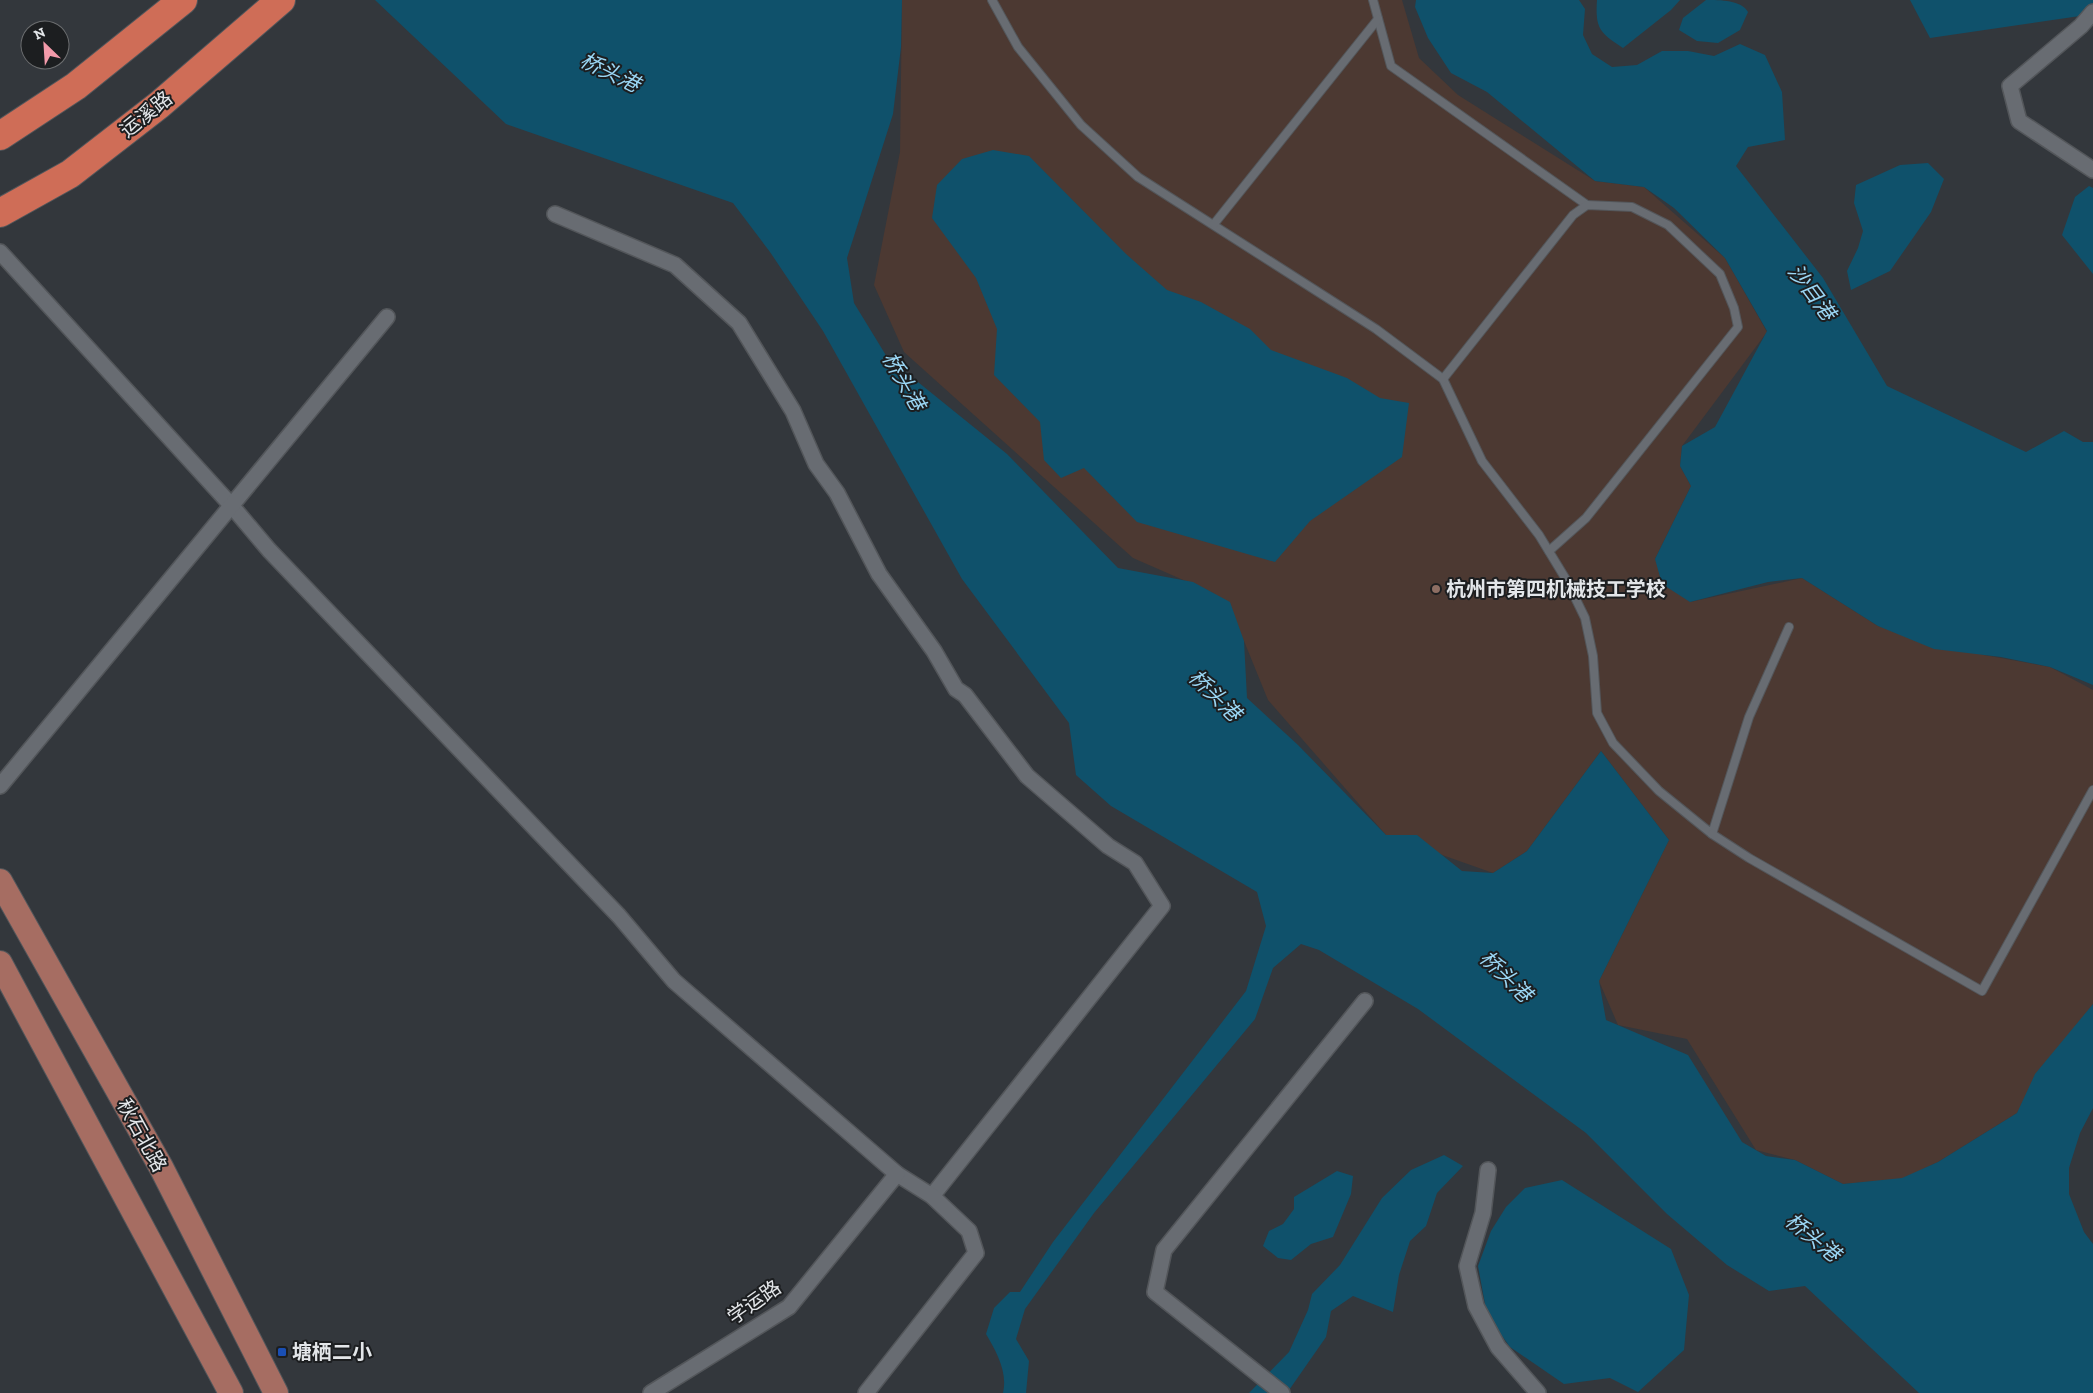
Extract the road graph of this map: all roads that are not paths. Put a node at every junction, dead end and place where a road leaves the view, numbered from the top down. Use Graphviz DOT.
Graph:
graph roads {
  1 [pos="183,0"];
  2 [pos="281,0"];
  3 [pos="992,0"];
  4 [pos="1373,0"];
  5 [pos="2093,12"];
  6 [pos="1378,20"];
  7 [pos="0,136"];
  8 [pos="2093,170"];
  9 [pos="1587,206"];
  10 [pos="0,213"];
  11 [pos="555,214"];
  12 [pos="1214,224"];
  13 [pos="0,252"];
  14 [pos="387,317"];
  15 [pos="1443,379"];
  16 [pos="231,505"];
  17 [pos="1549,551"];
  18 [pos="1789,627"];
  19 [pos="0,786"];
  20 [pos="2093,790"];
  21 [pos="1712,834"];
  22 [pos="0,881"];
  23 [pos="0,965"];
  24 [pos="1365,1001"];
  25 [pos="1488,1170"];
  26 [pos="897,1174"];
  27 [pos="932,1196"];
  28 [pos="231,1393"];
  29 [pos="276,1393"];
  30 [pos="651,1393"];
  31 [pos="866,1393"];
  32 [pos="1282,1393"];
  33 [pos="1538,1393"];
  1 -- 7 [label="highway"];
  2 -- 10 [label="highway, 运溪路"];
  3 -- 12 [label="lane"];
  4 -- 6 [label="lane"];
  5 -- 8 [label="street"];
  6 -- 9 [label="lane"];
  6 -- 12 [label="lane"];
  9 -- 15 [label="lane"];
  9 -- 17 [label="lane"];
  11 -- 27 [label="street"];
  12 -- 15 [label="lane"];
  13 -- 16 [label="street"];
  14 -- 16 [label="street"];
  15 -- 17 [label="lane"];
  16 -- 19 [label="street"];
  16 -- 26 [label="street"];
  17 -- 21 [label="lane"];
  18 -- 21 [label="lane"];
  20 -- 21 [label="lane"];
  22 -- 29 [label="main road, 秋石北路"];
  23 -- 28 [label="main road"];
  24 -- 32 [label="street"];
  25 -- 33 [label="street"];
  26 -- 27 [label="street"];
  26 -- 30 [label="street, 学运路"];
  27 -- 31 [label="street"];
}
